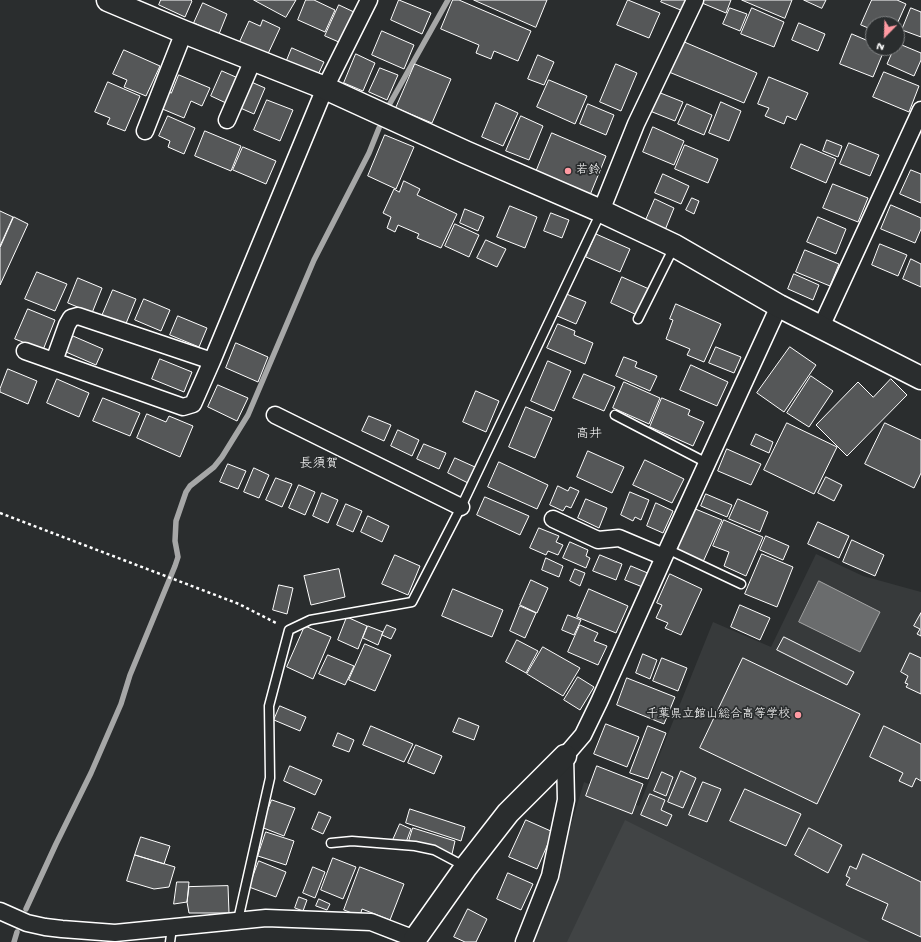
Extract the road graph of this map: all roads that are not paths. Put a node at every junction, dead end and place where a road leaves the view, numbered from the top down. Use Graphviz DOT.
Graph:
graph roads {
  1 [pos="108,0"];
  2 [pos="369,0"];
  3 [pos="696,0"];
  4 [pos="184,32"];
  5 [pos="253,60"];
  6 [pos="325,88"];
  7 [pos="921,110"];
  8 [pos="227,120"];
  9 [pos="145,131"];
  10 [pos="601,211"];
  11 [pos="675,246"];
  12 [pos="779,306"];
  13 [pos="638,319"];
  14 [pos="821,327"];
  15 [pos="25,351"];
  16 [pos="54,361"];
  17 [pos="212,361"];
  18 [pos="921,378"];
  19 [pos="275,415"];
  20 [pos="615,415"];
  21 [pos="707,463"];
  22 [pos="461,507"];
  23 [pos="553,519"];
  24 [pos="666,553"];
  25 [pos="741,584"];
  26 [pos="565,756"];
  27 [pos="331,843"];
  28 [pos="466,867"];
  29 [pos="0,911"];
  30 [pos="238,920"];
  31 [pos="171,935"];
  32 [pos="414,940"];
  33 [pos="524,942"];
  1 -- 4 [label="street"];
  2 -- 6 [label="street"];
  3 -- 10 [label="street"];
  4 -- 5 [label="street"];
  4 -- 9 [label="street"];
  5 -- 6 [label="street"];
  5 -- 8 [label="street"];
  6 -- 10 [label="street"];
  6 -- 17 [label="street"];
  7 -- 14 [label="street"];
  10 -- 11 [label="street"];
  10 -- 22 [label="lane"];
  11 -- 12 [label="street"];
  11 -- 13 [label="lane"];
  12 -- 14 [label="street"];
  12 -- 21 [label="street"];
  14 -- 18 [label="street"];
  15 -- 16 [label="street"];
  16 -- 17 [label="street"];
  16 -- 17 [label="street"];
  19 -- 22 [label="street"];
  20 -- 21 [label="lane"];
  21 -- 24 [label="street"];
  22 -- 30 [label="lane"];
  23 -- 24 [label="street"];
  24 -- 25 [label="lane"];
  24 -- 26 [label="street"];
  26 -- 28 [label="street"];
  26 -- 33 [label="street"];
  27 -- 28 [label="lane"];
  28 -- 32 [label="street"];
  29 -- 31 [label="street"];
  30 -- 31 [label="street"];
  30 -- 32 [label="street"];
}
